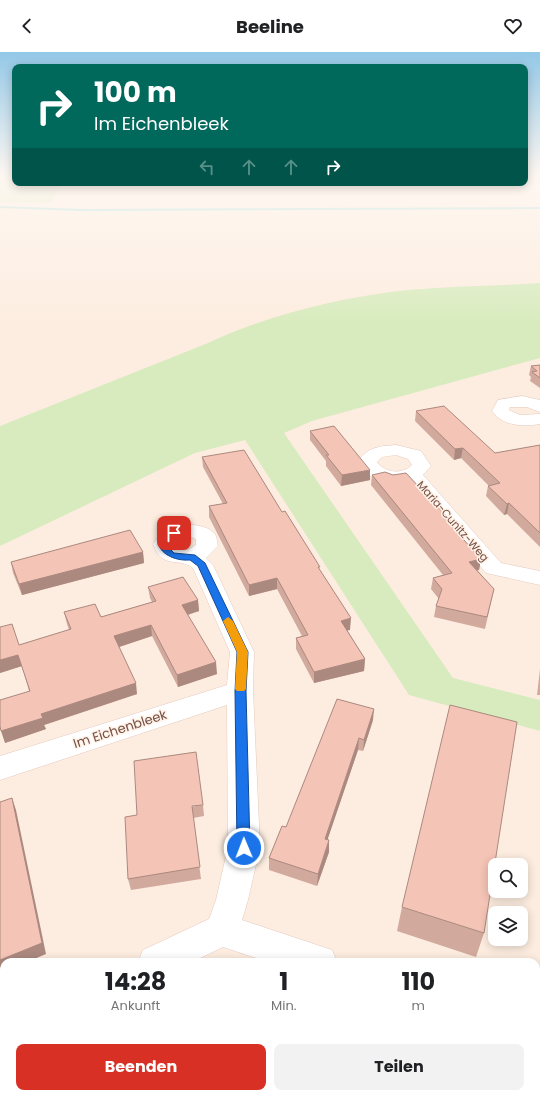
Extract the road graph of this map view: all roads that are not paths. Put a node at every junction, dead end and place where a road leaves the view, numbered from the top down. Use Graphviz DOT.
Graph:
graph roads {
  1 [pos="540,406"];
  2 [pos="540,419"];
  3 [pos="413,475"];
  4 [pos="192,557"];
  5 [pos="540,578"];
  6 [pos="240,691"];
  7 [pos="0,768"];
  8 [pos="222,930"];
  9 [pos="163,958"];
  10 [pos="308,958"];
  1 -- 2 [label="street"];
  3 -- 5 [label="street, Maria-Cunitz-Weg"];
  4 -- 6 [label="street"];
  6 -- 7 [label="street, Im Eichenbleek"];
  6 -- 8 [label="street"];
  8 -- 9 [label="street"];
  8 -- 10 [label="street"];
}
